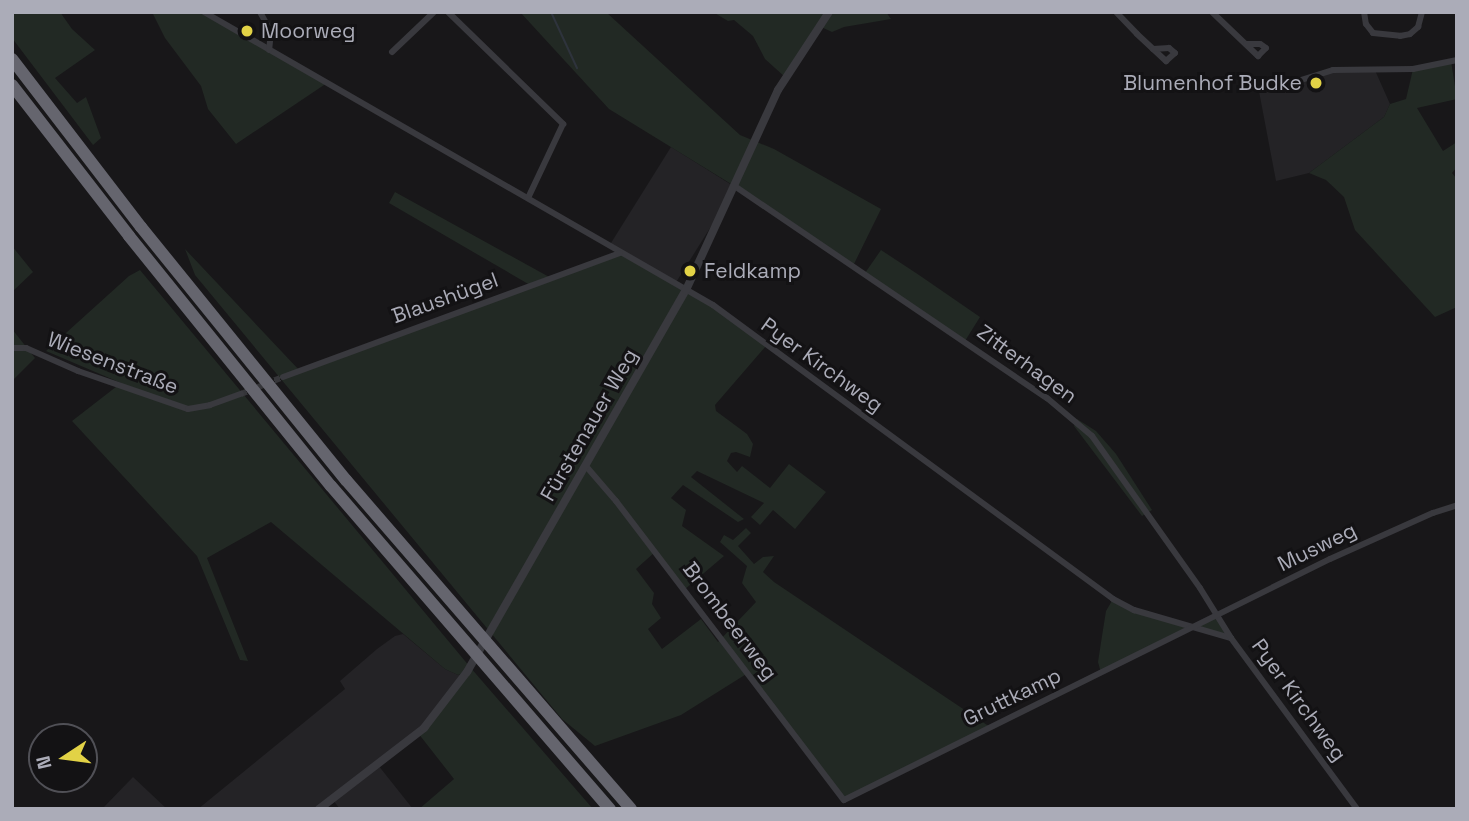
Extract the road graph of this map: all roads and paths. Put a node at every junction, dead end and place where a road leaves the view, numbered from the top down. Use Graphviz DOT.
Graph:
graph roads {
  1 [pos="204,12"];
  2 [pos="260,12"];
  3 [pos="434,12"];
  4 [pos="448,12"];
  5 [pos="829,12"];
  6 [pos="1116,12"];
  7 [pos="1212,12"];
  8 [pos="1364,12"];
  9 [pos="1422,12"];
  10 [pos="1246,44"];
  11 [pos="1153,49"];
  12 [pos="269,50"];
  13 [pos="392,52"];
  14 [pos="12,59"];
  15 [pos="1457,60"];
  16 [pos="12,85"];
  17 [pos="1285,85"];
  18 [pos="736,187"];
  19 [pos="527,198"];
  20 [pos="620,253"];
  21 [pos="687,289"];
  22 [pos="12,348"];
  23 [pos="283,377"];
  24 [pos="241,394"];
  25 [pos="585,466"];
  26 [pos="1457,505"];
  27 [pos="1219,616"];
  28 [pos="1196,626"];
  29 [pos="1231,638"];
  30 [pos="844,800"];
  31 [pos="318,809"];
  32 [pos="610,809"];
  33 [pos="631,809"];
  34 [pos="1357,809"];
  1 -- 12 [label="street, Pyer Kirchweg"];
  2 -- 12 [label="street"];
  3 -- 13 [label="street"];
  4 -- 19 [label="street"];
  5 -- 18 [label="street, Fürstenauer Weg"];
  6 -- 11 [label="street"];
  7 -- 10 [label="street"];
  8 -- 9 [label="street"];
  12 -- 19 [label="street, Pyer Kirchweg"];
  14 -- 33 [label="highway"];
  15 -- 17 [label="street"];
  16 -- 32 [label="highway"];
  18 -- 21 [label="street, Fürstenauer Weg"];
  18 -- 27 [label="street, Zitterhagen"];
  19 -- 20 [label="street, Pyer Kirchweg"];
  20 -- 21 [label="street, Pyer Kirchweg"];
  20 -- 23 [label="street, Blaushügel"];
  21 -- 25 [label="street, Fürstenauer Weg"];
  21 -- 28 [label="street, Pyer Kirchweg"];
  22 -- 24 [label="street, Wiesenstraße"];
  25 -- 30 [label="street, Brombeerweg"];
  25 -- 31 [label="street, Fürstenauer Weg"];
  26 -- 27 [label="street, Musweg"];
  27 -- 28 [label="street, Musweg"];
  27 -- 29 [label="street, Zitterhagen"];
  28 -- 29 [label="street, Pyer Kirchweg"];
  28 -- 30 [label="street, Gruttkamp"];
  29 -- 34 [label="street, Pyer Kirchweg"];
}
